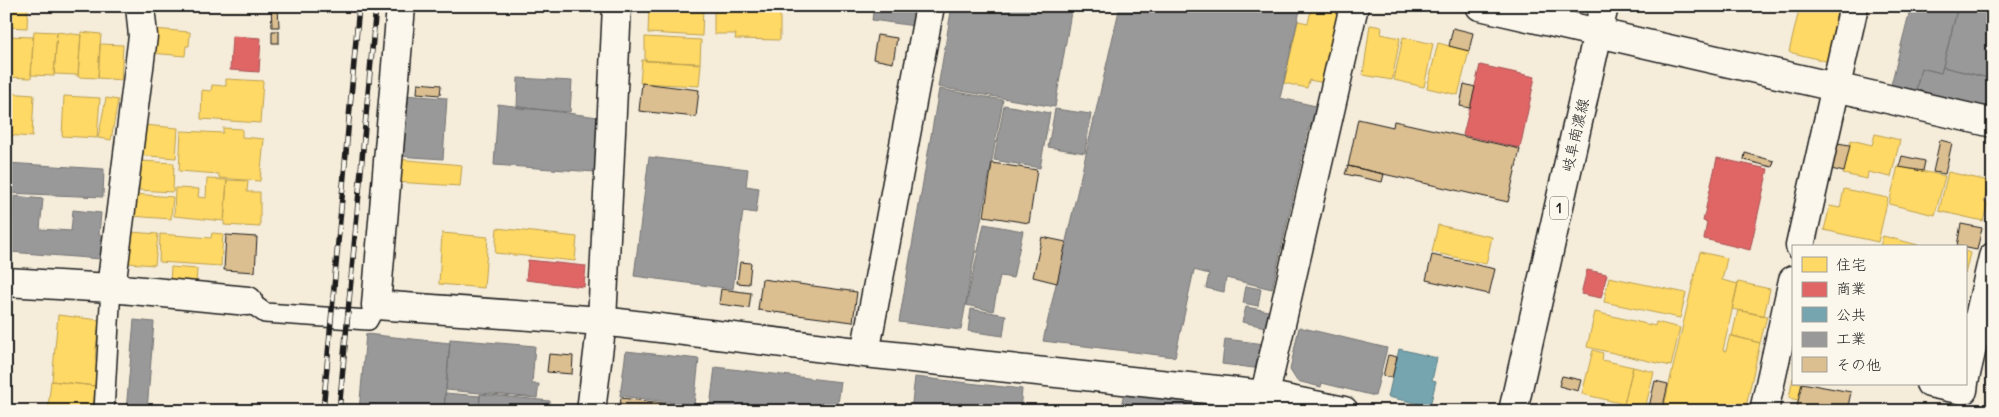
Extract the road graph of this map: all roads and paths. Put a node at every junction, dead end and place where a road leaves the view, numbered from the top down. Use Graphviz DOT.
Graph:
graph roads {
  1 [pos="140,6"];
  2 [pos="400,6"];
  3 [pos="617,6"];
  4 [pos="930,6"];
  5 [pos="1354,6"];
  6 [pos="1480,6"];
  7 [pos="1604,6"];
  8 [pos="1854,6"];
  9 [pos="1598,33"];
  10 [pos="1835,87"];
  11 [pos="1993,123"];
  12 [pos="1800,245"];
  13 [pos="1993,257"];
  14 [pos="6,282"];
  15 [pos="111,288"];
  16 [pos="1792,289"];
  17 [pos="248,301"];
  18 [pos="376,305"];
  19 [pos="602,322"];
  20 [pos="865,353"];
  21 [pos="1785,353"];
  22 [pos="1966,374"];
  23 [pos="1935,384"];
  24 [pos="1964,384"];
  25 [pos="1263,403"];
  26 [pos="104,411"];
  27 [pos="590,411"];
  28 [pos="1344,411"];
  29 [pos="1513,411"];
  30 [pos="1764,411"];
  1 -- 15 [label="street"];
  2 -- 18 [label="street"];
  3 -- 19 [label="street"];
  4 -- 20 [label="street"];
  5 -- 25 [label="street"];
  6 -- 9 [label="street"];
  7 -- 9 [label="street, 岐阜南濃線 / 1"];
  8 -- 10 [label="street"];
  9 -- 10 [label="street"];
  9 -- 29 [label="street, 岐阜南濃線 / 1"];
  10 -- 11 [label="street"];
  10 -- 12 [label="street"];
  13 -- 22 [label="street"];
  14 -- 15 [label="street"];
  15 -- 17 [label="street"];
  15 -- 26 [label="lane"];
  16 -- 21 [label="street"];
  17 -- 18 [label="lane"];
  18 -- 19 [label="street"];
  19 -- 20 [label="street"];
  19 -- 27 [label="street"];
  20 -- 25 [label="street"];
  21 -- 30 [label="street"];
  23 -- 24 [label="street"];
  25 -- 28 [label="street"];
}
